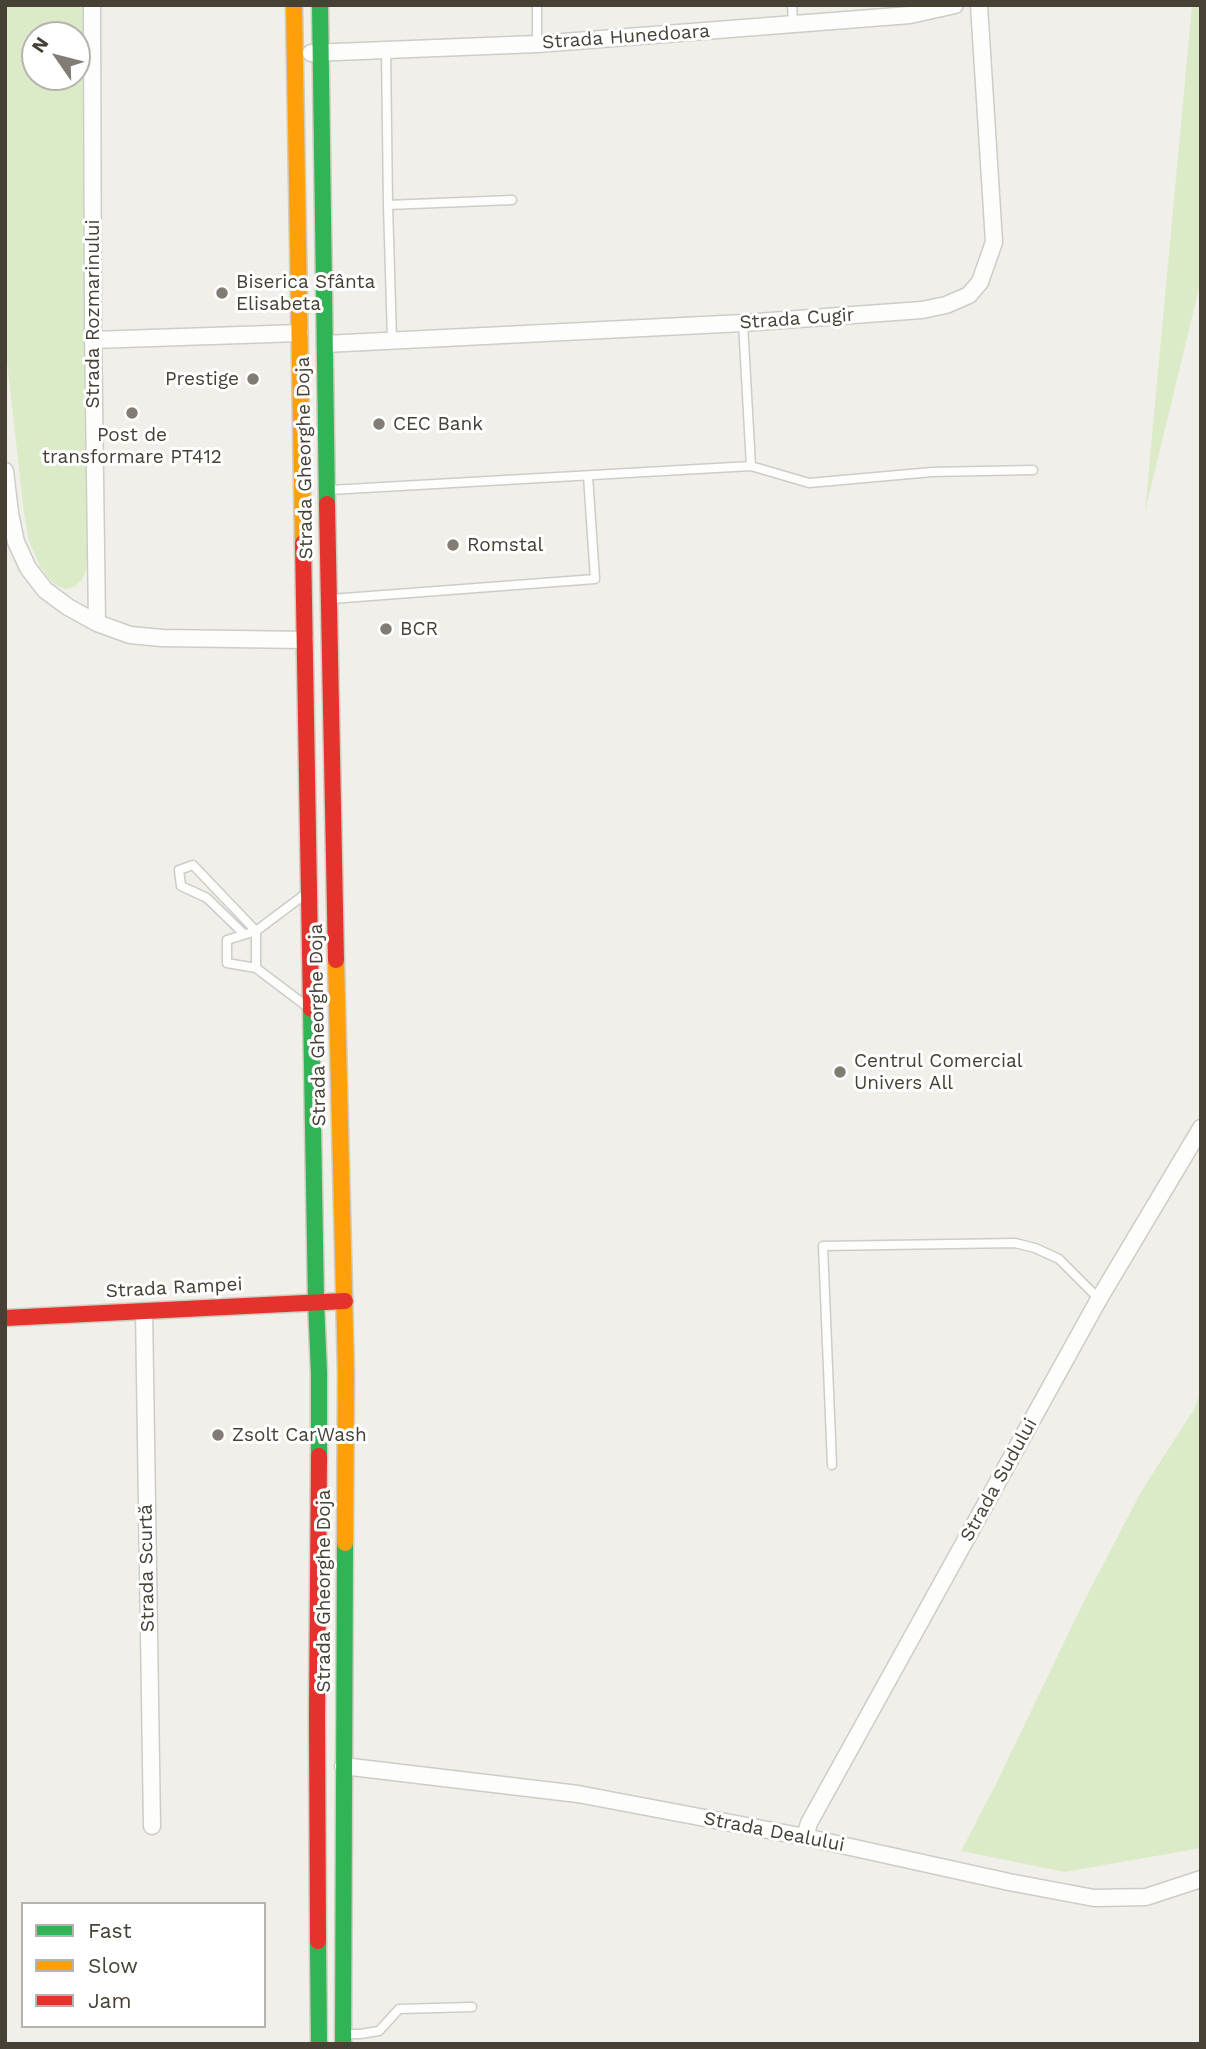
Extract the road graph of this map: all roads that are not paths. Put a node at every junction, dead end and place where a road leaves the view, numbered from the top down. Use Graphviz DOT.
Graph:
graph roads {
  1 [pos="92,5"];
  2 [pos="294,5"];
  3 [pos="320,5"];
  4 [pos="537,5"];
  5 [pos="792,5"];
  6 [pos="955,5"];
  7 [pos="979,5"];
  8 [pos="793,24"];
  9 [pos="537,44"];
  10 [pos="386,50"];
  11 [pos="295,53"];
  12 [pos="321,53"];
  13 [pos="512,200"];
  14 [pos="388,205"];
  15 [pos="743,323"];
  16 [pos="300,333"];
  17 [pos="93,340"];
  18 [pos="392,340"];
  19 [pos="325,344"];
  20 [pos="751,466"];
  21 [pos="1033,470"];
  22 [pos="5,471"];
  23 [pos="588,476"];
  24 [pos="327,490"];
  25 [pos="328,599"];
  26 [pos="97,623"];
  27 [pos="305,640"];
  28 [pos="310,891"];
  29 [pos="256,930"];
  30 [pos="244,934"];
  31 [pos="256,968"];
  32 [pos="311,1009"];
  33 [pos="1201,1128"];
  34 [pos="1099,1299"];
  35 [pos="345,1301"];
  36 [pos="316,1302"];
  37 [pos="144,1311"];
  38 [pos="5,1318"];
  39 [pos="832,1465"];
  40 [pos="343,1766"];
  41 [pos="152,1826"];
  42 [pos="805,1837"];
  43 [pos="1201,1878"];
  44 [pos="472,2007"];
  45 [pos="343,2039"];
  46 [pos="319,2044"];
  1 -- 17 [label="street, Strada Rozmarinului"];
  2 -- 11 [label="main road, Strada Gheorghe Doja"];
  3 -- 12 [label="main road, Strada Gheorghe Doja"];
  4 -- 9 [label="lane"];
  5 -- 8 [label="lane"];
  6 -- 8 [label="street, Strada Hunedoara"];
  7 -- 15 [label="street, Strada Cugir"];
  8 -- 9 [label="street, Strada Hunedoara"];
  9 -- 10 [label="street, Strada Hunedoara"];
  10 -- 12 [label="street, Strada Hunedoara"];
  10 -- 14 [label="lane"];
  11 -- 12 [label="street, Strada Hunedoara"];
  11 -- 16 [label="main road, Strada Gheorghe Doja"];
  12 -- 19 [label="main road, Strada Gheorghe Doja"];
  13 -- 14 [label="lane"];
  14 -- 18 [label="lane"];
  15 -- 18 [label="street, Strada Cugir"];
  15 -- 20 [label="lane"];
  16 -- 17 [label="street"];
  16 -- 27 [label="main road, Strada Gheorghe Doja"];
  17 -- 26 [label="street, Strada Rozmarinului"];
  18 -- 19 [label="street, Strada Cugir"];
  19 -- 24 [label="main road, Strada Gheorghe Doja"];
  20 -- 21 [label="lane"];
  20 -- 23 [label="lane"];
  22 -- 26 [label="street"];
  23 -- 24 [label="lane"];
  23 -- 25 [label="lane"];
  24 -- 25 [label="main road, Strada Gheorghe Doja"];
  25 -- 35 [label="main road, Strada Gheorghe Doja"];
  26 -- 27 [label="street"];
  27 -- 28 [label="main road, Strada Gheorghe Doja"];
  28 -- 29 [label="lane"];
  28 -- 32 [label="main road, Strada Gheorghe Doja"];
  29 -- 30 [label="lane"];
  29 -- 30 [label="lane"];
  29 -- 31 [label="lane"];
  30 -- 31 [label="lane"];
  31 -- 32 [label="lane"];
  32 -- 36 [label="main road, Strada Gheorghe Doja"];
  33 -- 34 [label="street, Strada Sudului"];
  34 -- 39 [label="lane"];
  34 -- 42 [label="street, Strada Sudului"];
  35 -- 36 [label="main road, Strada Rampei"];
  35 -- 40 [label="main road, Strada Gheorghe Doja"];
  36 -- 37 [label="main road, Strada Rampei"];
  36 -- 46 [label="main road, Strada Gheorghe Doja"];
  37 -- 38 [label="main road, Strada Rampei"];
  37 -- 41 [label="street, Strada Scurtă"];
  40 -- 42 [label="street, Strada Dealului"];
  40 -- 45 [label="main road, Strada Gheorghe Doja"];
  42 -- 43 [label="street, Strada Dealului"];
  44 -- 45 [label="lane"];
}
